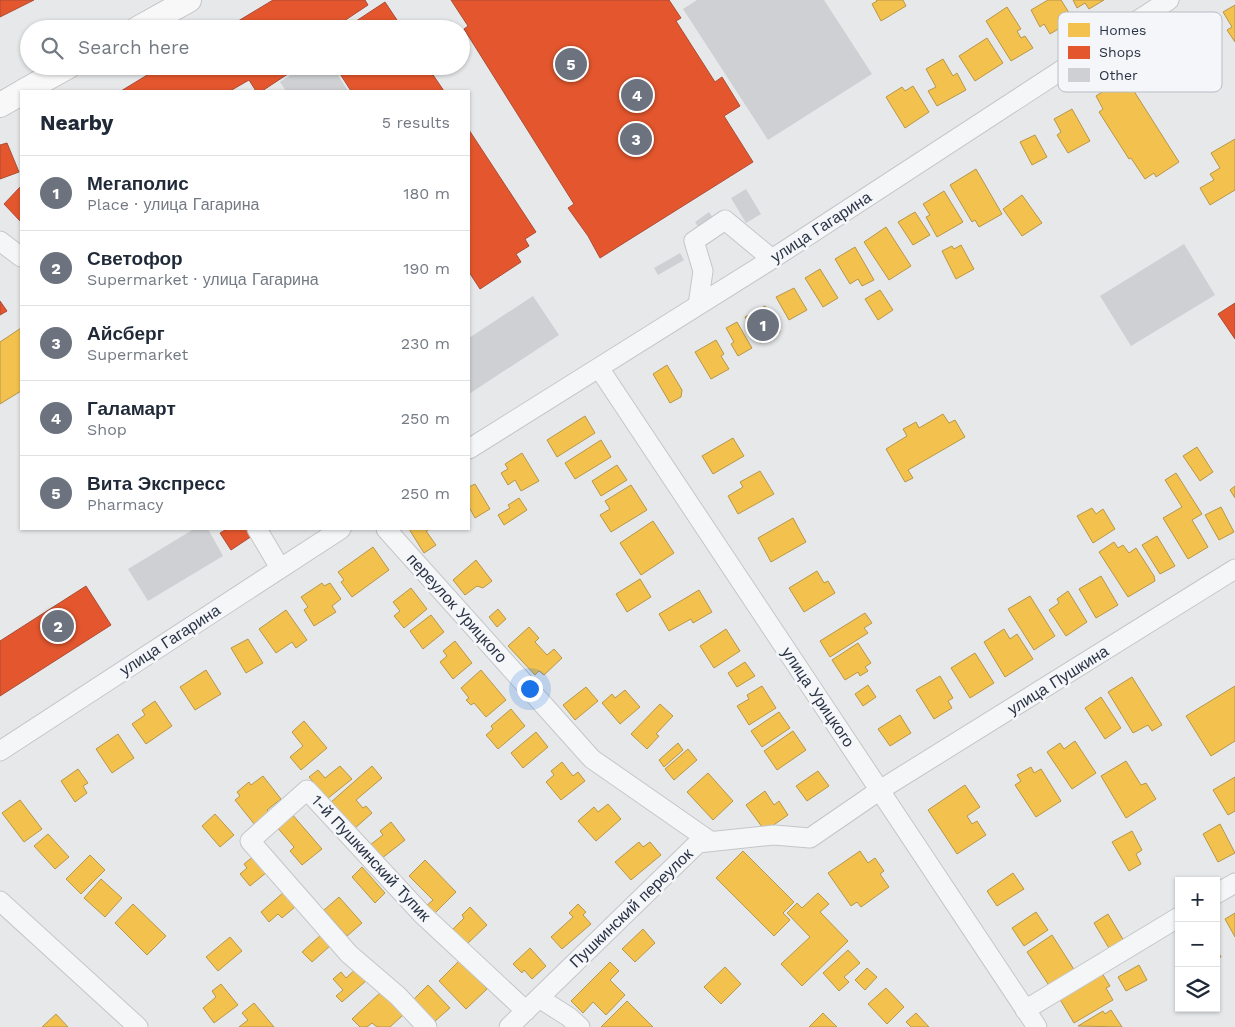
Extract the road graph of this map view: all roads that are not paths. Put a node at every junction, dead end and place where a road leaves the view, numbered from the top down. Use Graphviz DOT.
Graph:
graph roads {
  1 [pos="189,0"];
  2 [pos="1169,0"];
  3 [pos="1151,12"];
  4 [pos="153,20"];
  5 [pos="1058,72"];
  6 [pos="53,75"];
  7 [pos="27,90"];
  8 [pos="20,94"];
  9 [pos="0,104"];
  10 [pos="0,241"];
  11 [pos="20,256"];
  12 [pos="772,259"];
  13 [pos="698,305"];
  14 [pos="599,368"];
  15 [pos="470,448"];
  16 [pos="258,530"];
  17 [pos="339,530"];
  18 [pos="387,530"];
  19 [pos="280,568"];
  20 [pos="1235,569"];
  21 [pos="0,751"];
  22 [pos="880,790"];
  23 [pos="710,842"];
  24 [pos="1235,883"];
  25 [pos="1220,892"];
  26 [pos="0,901"];
  27 [pos="1175,919"];
  28 [pos="532,1004"];
  29 [pos="1025,1010"];
  30 [pos="138,1027"];
  31 [pos="427,1027"];
  32 [pos="509,1027"];
  33 [pos="580,1027"];
  34 [pos="1037,1027"];
  1 -- 4 [label="main road"];
  2 -- 3 [label="street, улица Гагарина"];
  5 -- 12 [label="street, улица Гагарина"];
  6 -- 7 [label="main road"];
  8 -- 9 [label="main road"];
  10 -- 11 [label="street"];
  12 -- 13 [label="street, улица Гагарина"];
  12 -- 13 [label="street"];
  13 -- 14 [label="street, улица Гагарина"];
  14 -- 15 [label="street, улица Гагарина"];
  14 -- 22 [label="street, улица Урицкого"];
  16 -- 19 [label="street"];
  17 -- 19 [label="street, улица Гагарина"];
  18 -- 23 [label="street, переулок Урицкого"];
  19 -- 21 [label="street, улица Гагарина"];
  20 -- 22 [label="street, улица Пушкина"];
  22 -- 23 [label="street, Пушкинский переулок"];
  22 -- 29 [label="street, улица Урицкого"];
  23 -- 28 [label="street, Пушкинский переулок"];
  24 -- 25 [label="street"];
  26 -- 30 [label="street"];
  27 -- 29 [label="street"];
  28 -- 31 [label="street, 1-й Пушкинский Тупик"];
  28 -- 32 [label="street, Пушкинский переулок"];
  28 -- 33 [label="street"];
  29 -- 34 [label="street, улица Урицкого"];
}
